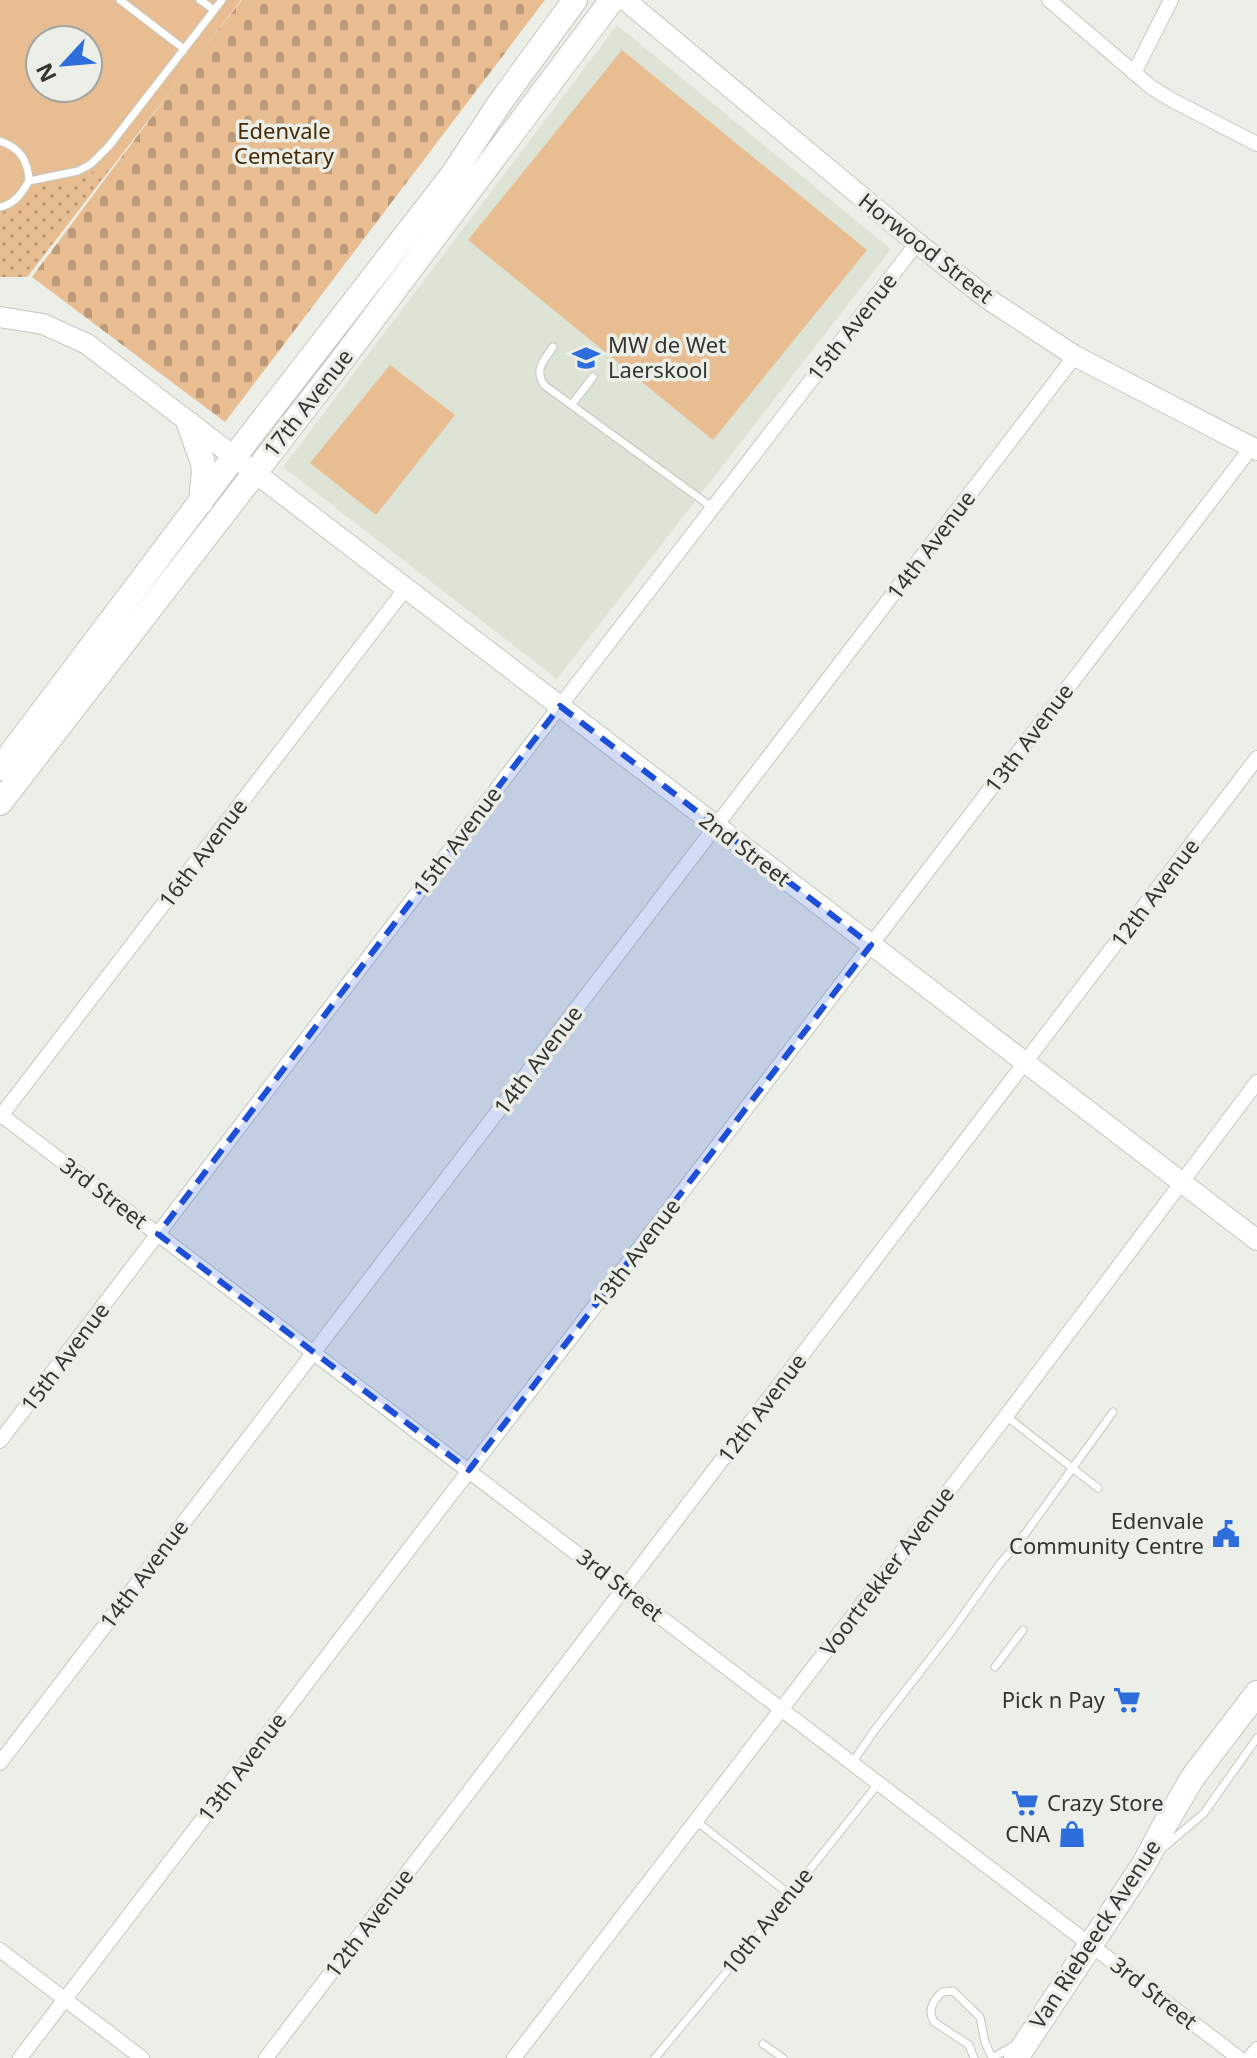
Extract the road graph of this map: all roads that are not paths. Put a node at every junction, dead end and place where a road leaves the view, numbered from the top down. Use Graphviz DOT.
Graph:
graph roads {
  1 [pos="120,0"];
  2 [pos="200,0"];
  3 [pos="222,0"];
  4 [pos="575,0"];
  5 [pos="612,0"];
  6 [pos="625,0"];
  7 [pos="1049,0"];
  8 [pos="1171,0"];
  9 [pos="214,10"];
  10 [pos="184,49"];
  11 [pos="1134,73"];
  12 [pos="0,141"];
  13 [pos="1257,144"];
  14 [pos="29,181"];
  15 [pos="0,207"];
  16 [pos="917,243"];
  17 [pos="0,317"];
  18 [pos="553,347"];
  19 [pos="1075,356"];
  20 [pos="593,377"];
  21 [pos="572,404"];
  22 [pos="189,424"];
  23 [pos="1254,449"];
  24 [pos="234,457"];
  25 [pos="254,472"];
  26 [pos="201,502"];
  27 [pos="713,508"];
  28 [pos="406,588"];
  29 [pos="560,706"];
  30 [pos="1257,758"];
  31 [pos="4,771"];
  32 [pos="0,803"];
  33 [pos="716,827"];
  34 [pos="871,945"];
  35 [pos="1026,1063"];
  36 [pos="1257,1082"];
  37 [pos="1,1115"];
  38 [pos="1181,1182"];
  39 [pos="158,1234"];
  40 [pos="1257,1240"];
  41 [pos="314,1353"];
  42 [pos="1113,1412"];
  43 [pos="1006,1416"];
  44 [pos="0,1441"];
  45 [pos="1072,1469"];
  46 [pos="469,1470"];
  47 [pos="1098,1488"];
  48 [pos="625,1588"];
  49 [pos="1023,1630"];
  50 [pos="995,1667"];
  51 [pos="1257,1693"];
  52 [pos="781,1710"];
  53 [pos="1257,1738"];
  54 [pos="0,1763"];
  55 [pos="852,1763"];
  56 [pos="879,1784"];
  57 [pos="696,1820"];
  58 [pos="1144,1864"];
  59 [pos="789,1894"];
  60 [pos="1091,1944"];
  61 [pos="0,1950"];
  62 [pos="65,1999"];
  63 [pos="763,2044"];
  64 [pos="1023,2048"];
  65 [pos="1257,2049"];
  66 [pos="20,2058"];
  67 [pos="142,2058"];
  68 [pos="266,2058"];
  69 [pos="514,2058"];
  70 [pos="655,2058"];
  71 [pos="783,2058"];
  72 [pos="974,2058"];
  73 [pos="992,2058"];
  74 [pos="1239,2058"];
  75 [pos="1250,2058"];
  1 -- 10 [label="lane"];
  2 -- 9 [label="lane"];
  3 -- 9 [label="lane"];
  4 -- 24 [label="main road, 17th Avenue"];
  5 -- 25 [label="main road, 17th Avenue"];
  6 -- 16 [label="main road, Horwood Street"];
  7 -- 11 [label="street"];
  8 -- 11 [label="street"];
  9 -- 10 [label="lane"];
  10 -- 14 [label="lane"];
  11 -- 13 [label="street"];
  12 -- 14 [label="lane"];
  14 -- 15 [label="lane"];
  16 -- 19 [label="main road, Horwood Street"];
  16 -- 27 [label="street, 15th Avenue"];
  17 -- 22 [label="main road, 2nd Street"];
  18 -- 21 [label="lane"];
  19 -- 23 [label="main road, Horwood Street"];
  19 -- 33 [label="street, 14th Avenue"];
  20 -- 21 [label="lane"];
  21 -- 27 [label="lane"];
  22 -- 24 [label="main road, 2nd Street"];
  22 -- 26 [label="main road"];
  23 -- 34 [label="street, 13th Avenue"];
  24 -- 25 [label="main road, 2nd Street"];
  24 -- 26 [label="main road, 17th Avenue"];
  25 -- 28 [label="main road, 2nd Street"];
  25 -- 31 [label="main road, 17th Avenue"];
  26 -- 31 [label="main road, 17th Avenue"];
  27 -- 29 [label="street, 15th Avenue"];
  28 -- 29 [label="main road, 2nd Street"];
  28 -- 37 [label="street, 16th Avenue"];
  29 -- 33 [label="main road, 2nd Street"];
  29 -- 39 [label="street, 15th Avenue"];
  30 -- 35 [label="street, 12th Avenue"];
  31 -- 32 [label="main road, 17th Avenue"];
  33 -- 34 [label="main road, 2nd Street"];
  33 -- 41 [label="street, 14th Avenue"];
  34 -- 35 [label="main road, 2nd Street"];
  34 -- 46 [label="street, 13th Avenue"];
  35 -- 38 [label="main road, 2nd Street"];
  35 -- 48 [label="street, 12th Avenue"];
  36 -- 38 [label="street, Voortrekker Avenue"];
  37 -- 39 [label="street, 3rd Street"];
  38 -- 40 [label="main road, 2nd Street"];
  38 -- 43 [label="street, Voortrekker Avenue"];
  39 -- 41 [label="street, 3rd Street"];
  39 -- 44 [label="street, 15th Avenue"];
  41 -- 46 [label="street, 3rd Street"];
  41 -- 54 [label="street, 14th Avenue"];
  42 -- 45 [label="lane"];
  43 -- 45 [label="lane"];
  43 -- 52 [label="street, Voortrekker Avenue"];
  45 -- 47 [label="lane"];
  45 -- 55 [label="lane"];
  46 -- 48 [label="street, 3rd Street"];
  46 -- 62 [label="street, 13th Avenue"];
  48 -- 52 [label="street, 3rd Street"];
  48 -- 68 [label="street, 12th Avenue"];
  49 -- 50 [label="lane"];
  51 -- 58 [label="main road, Van Riebeeck Avenue"];
  52 -- 55 [label="street, 3rd Street"];
  52 -- 57 [label="street, Voortrekker Avenue"];
  53 -- 58 [label="lane"];
  55 -- 56 [label="street, 3rd Street"];
  56 -- 59 [label="lane, 10th Avenue"];
  56 -- 60 [label="street, 3rd Street"];
  57 -- 59 [label="lane"];
  57 -- 69 [label="street, Voortrekker Avenue"];
  58 -- 60 [label="main road, Van Riebeeck Avenue"];
  59 -- 70 [label="lane, 10th Avenue"];
  60 -- 64 [label="main road, Van Riebeeck Avenue"];
  60 -- 74 [label="street, 3rd Street"];
  61 -- 62 [label="street"];
  62 -- 66 [label="street, 13th Avenue"];
  62 -- 67 [label="street"];
  63 -- 71 [label="lane"];
  64 -- 73 [label="lane"];
  65 -- 75 [label="street"];
  72 -- 73 [label="lane"];
}
